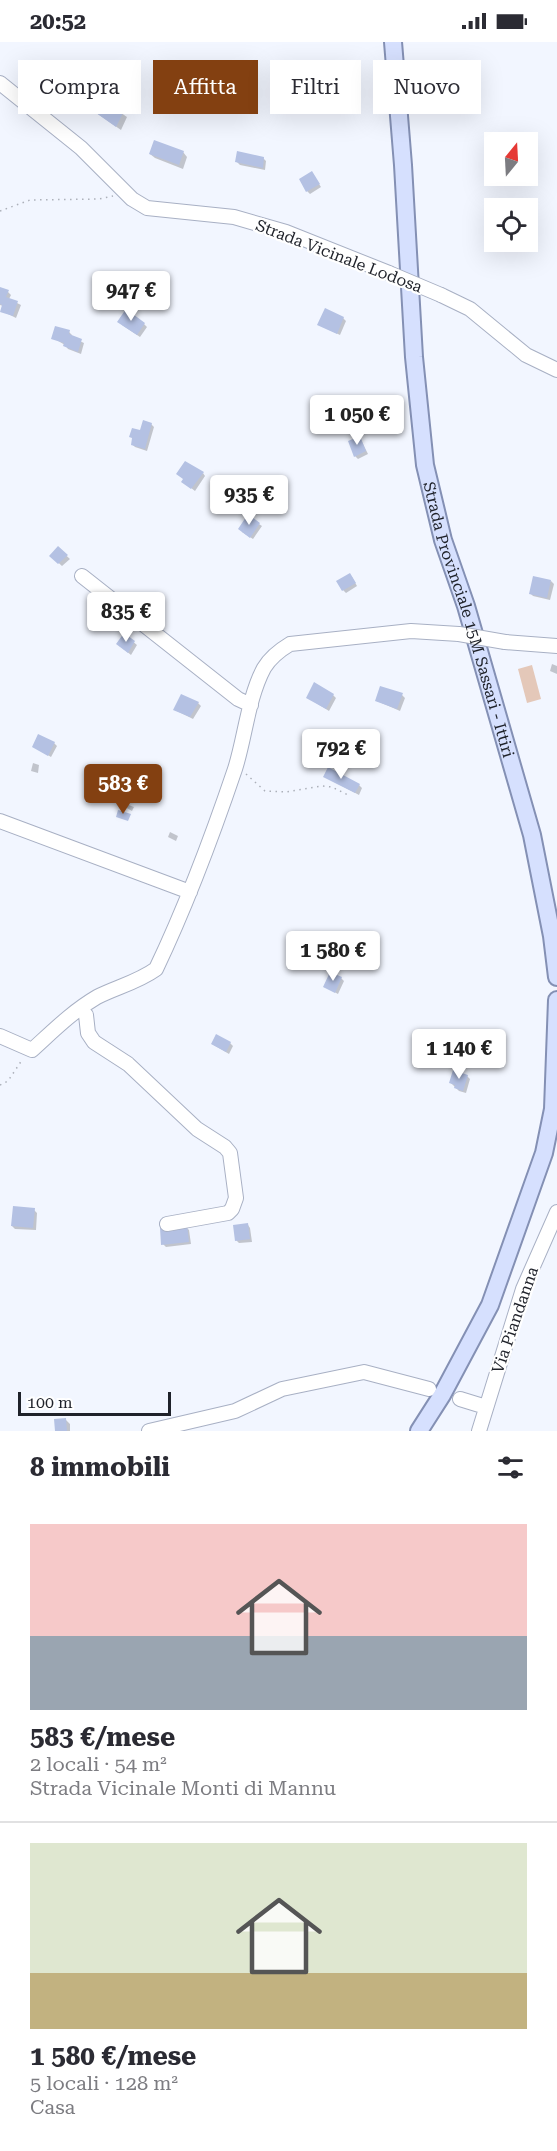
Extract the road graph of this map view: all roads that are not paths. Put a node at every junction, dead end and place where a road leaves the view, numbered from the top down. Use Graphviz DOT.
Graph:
graph roads {
  1 [pos="393,42"];
  2 [pos="0,83"];
  3 [pos="557,369"];
  4 [pos="82,576"];
  5 [pos="557,646"];
  6 [pos="251,705"];
  7 [pos="0,821"];
  8 [pos="190,892"];
  9 [pos="557,977"];
  10 [pos="557,1000"];
  11 [pos="86,1015"];
  12 [pos="0,1036"];
  13 [pos="557,1212"];
  14 [pos="167,1224"];
  15 [pos="429,1389"];
  16 [pos="460,1399"];
  17 [pos="486,1407"];
  18 [pos="149,1431"];
  19 [pos="419,1431"];
  20 [pos="479,1431"];
  1 -- 9 [label="main road, Strada Provinciale 15M Sassari - Ittiri"];
  2 -- 3 [label="street, Strada Vicinale Lodosa, bridge"];
  4 -- 6 [label="street"];
  5 -- 6 [label="street, bridge"];
  6 -- 8 [label="street"];
  7 -- 8 [label="street"];
  8 -- 12 [label="street"];
  10 -- 19 [label="main road"];
  11 -- 14 [label="street"];
  13 -- 17 [label="street, Via Piandanna"];
  15 -- 18 [label="street"];
  16 -- 17 [label="street"];
  17 -- 20 [label="street, Via Piandanna"];
}
